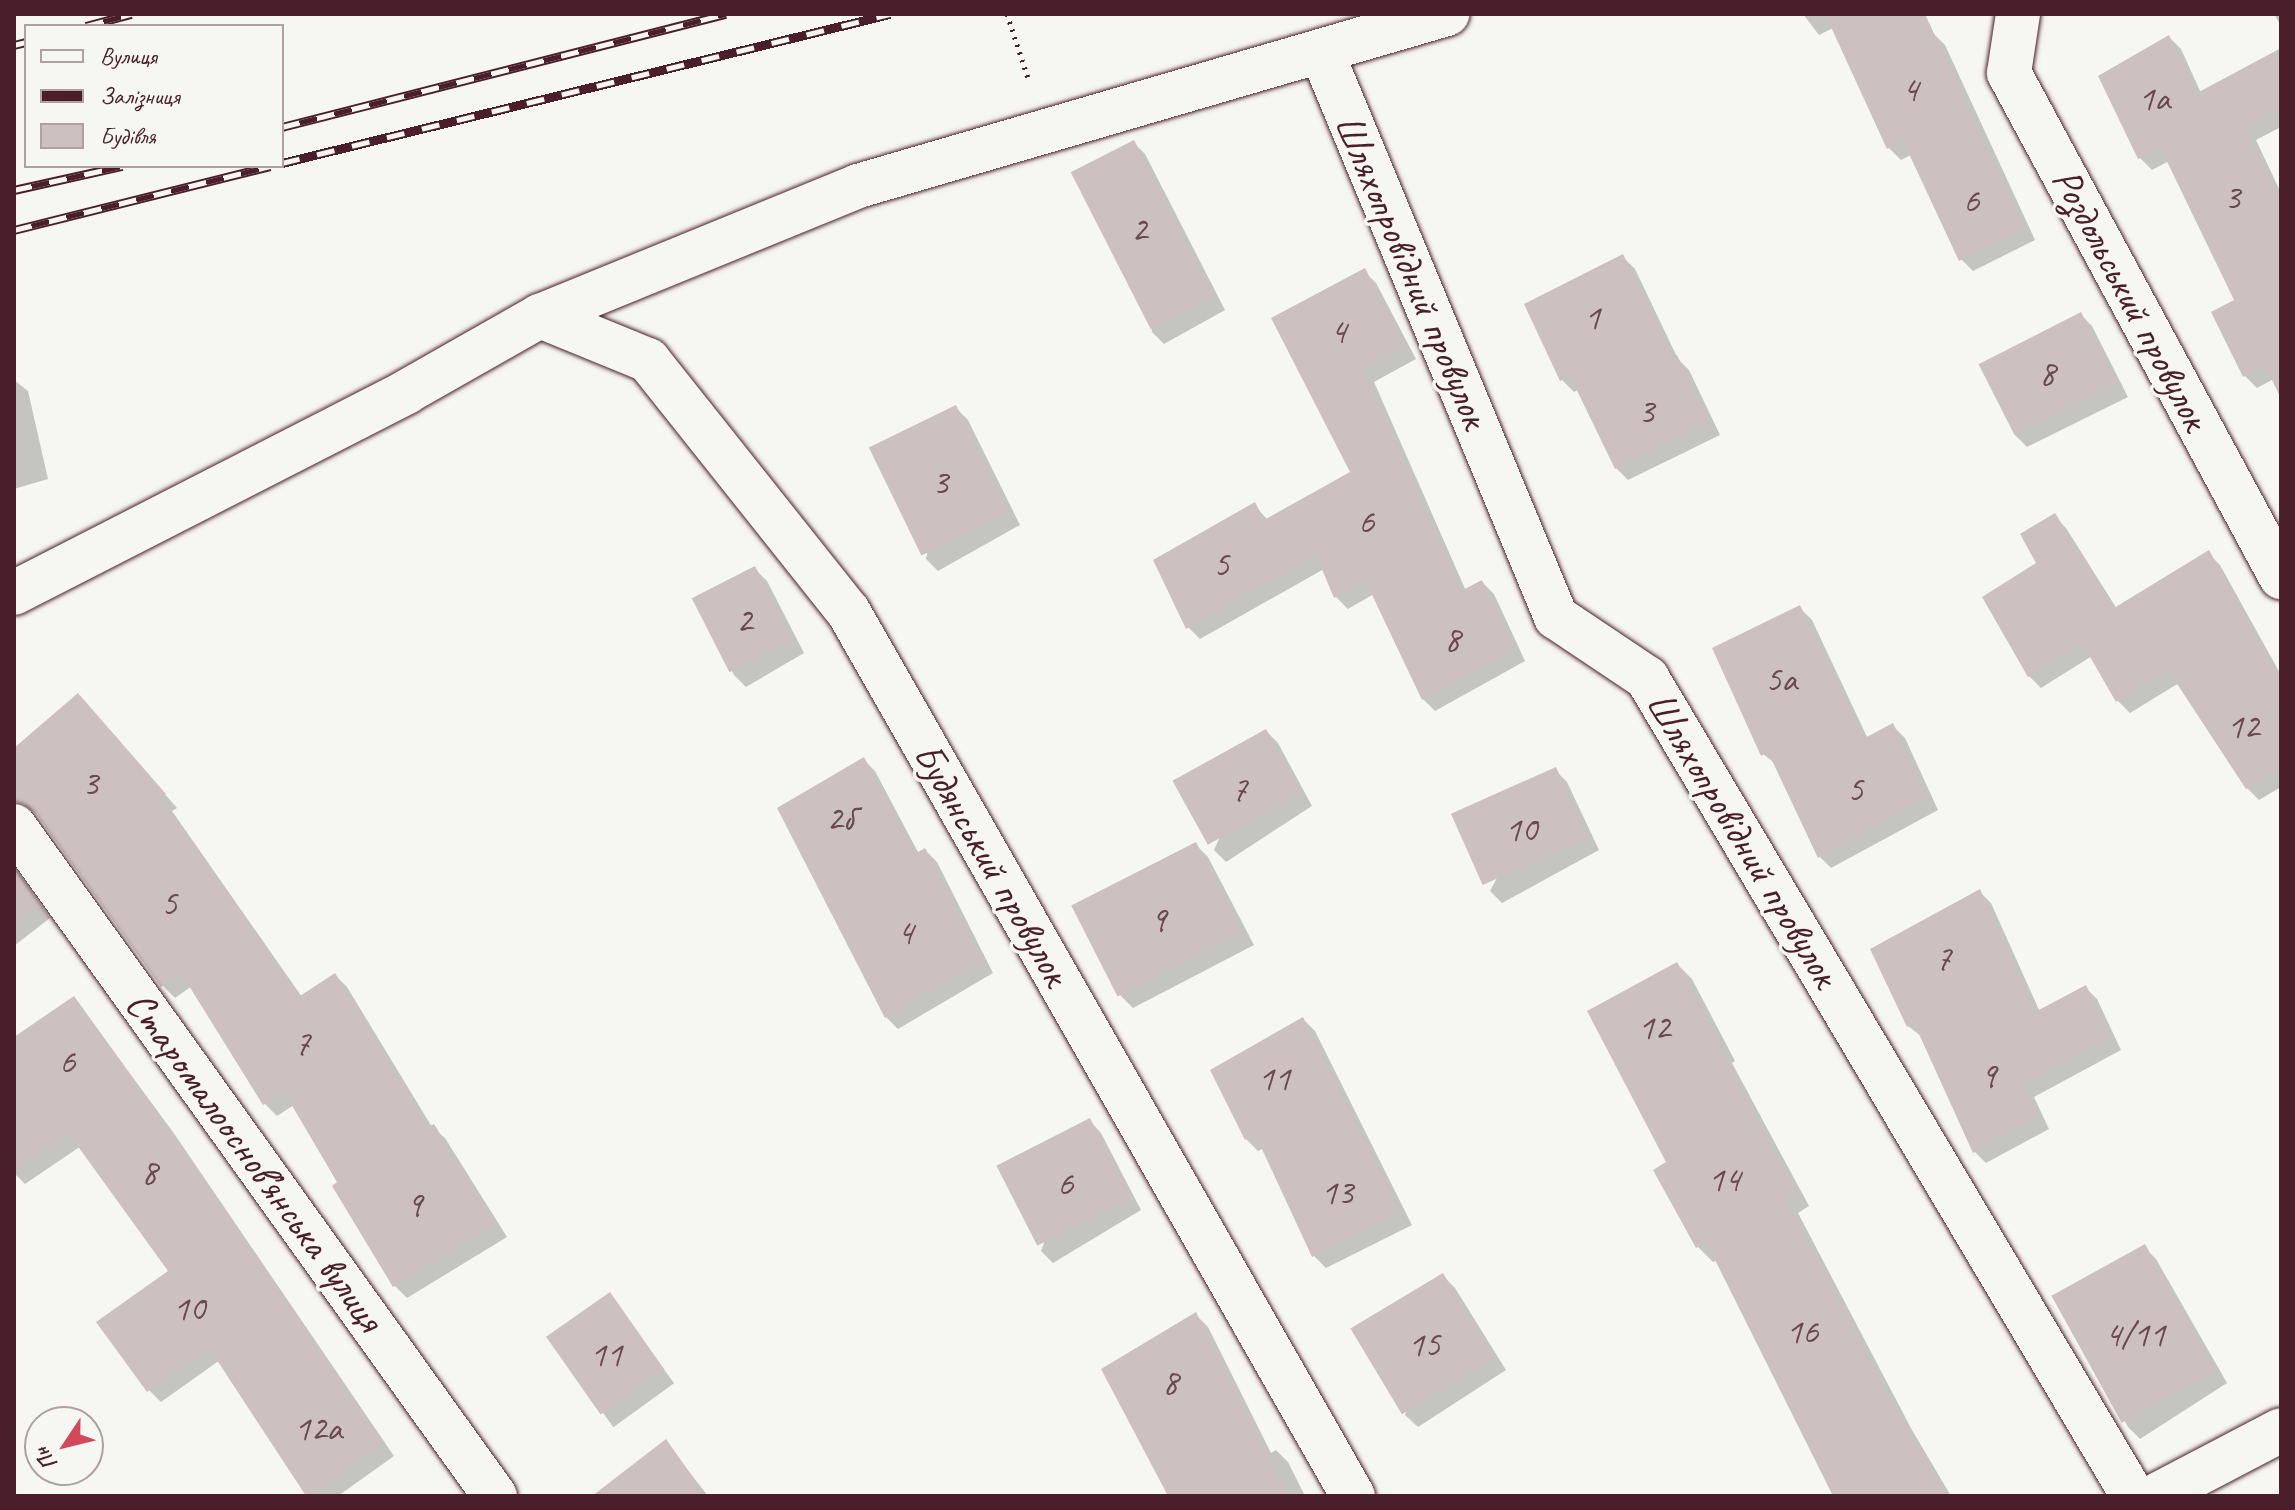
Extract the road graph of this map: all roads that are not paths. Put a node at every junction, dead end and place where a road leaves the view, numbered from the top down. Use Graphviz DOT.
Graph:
graph roads {
  1 [pos="1447,14"];
  2 [pos="2018,14"];
  3 [pos="1322,53"];
  4 [pos="540,316"];
  5 [pos="2281,577"];
  6 [pos="14,593"];
  7 [pos="14,826"];
  8 [pos="2281,1430"];
  9 [pos="495,1496"];
  10 [pos="1353,1496"];
  11 [pos="2133,1496"];
  12 [pos="2155,1496"];
  1 -- 3 [label="street"];
  2 -- 5 [label="street, Роздольський провулок"];
  3 -- 4 [label="street"];
  3 -- 11 [label="street, Шляхопровідний провулок"];
  4 -- 6 [label="street"];
  4 -- 10 [label="street, Будянський провулок"];
  7 -- 9 [label="street, Старомалооснов’янська вулиця"];
  8 -- 12 [label="street"];
}
